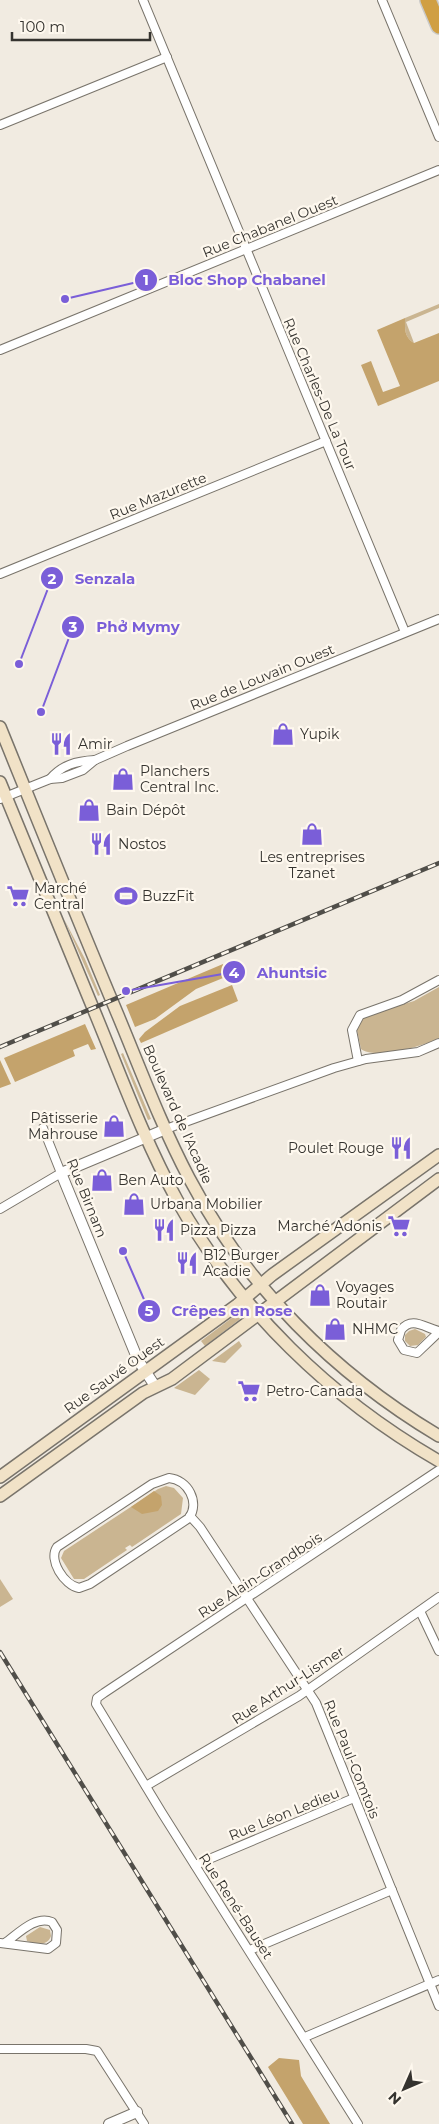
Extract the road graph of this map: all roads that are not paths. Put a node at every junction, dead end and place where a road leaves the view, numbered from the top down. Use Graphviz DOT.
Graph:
graph roads {
  1 [pos="143,0"];
  2 [pos="382,0"];
  3 [pos="428,0"];
  4 [pos="439,26"];
  5 [pos="167,57"];
  6 [pos="0,125"];
  7 [pos="439,137"];
  8 [pos="439,170"];
  9 [pos="247,249"];
  10 [pos="0,350"];
  11 [pos="326,441"];
  12 [pos="0,574"];
  13 [pos="439,619"];
  14 [pos="405,632"];
  15 [pos="0,728"];
  16 [pos="0,782"];
  17 [pos="25,789"];
  18 [pos="3,798"];
  19 [pos="439,980"];
  20 [pos="438,1046"];
  21 [pos="358,1061"];
  22 [pos="43,1128"];
  23 [pos="166,1129"];
  24 [pos="146,1138"];
  25 [pos="439,1155"];
  26 [pos="61,1173"];
  27 [pos="439,1179"];
  28 [pos="0,1209"];
  29 [pos="260,1284"];
  30 [pos="245,1298"];
  31 [pos="276,1301"];
  32 [pos="258,1314"];
  33 [pos="439,1331"];
  34 [pos="145,1372"];
  35 [pos="155,1386"];
  36 [pos="439,1436"];
  37 [pos="439,1460"];
  38 [pos="439,1470"];
  39 [pos="0,1477"];
  40 [pos="0,1496"];
  41 [pos="190,1516"];
  42 [pos="439,1597"];
  43 [pos="247,1598"];
  44 [pos="420,1611"];
  45 [pos="439,1651"];
  46 [pos="307,1690"];
  47 [pos="96,1701"];
  48 [pos="146,1786"];
  49 [pos="354,1798"];
  50 [pos="195,1865"];
  51 [pos="392,1890"];
  52 [pos="2,1943"];
  53 [pos="250,1950"];
  54 [pos="439,1980"];
  55 [pos="430,1984"];
  56 [pos="439,2006"];
  57 [pos="304,2037"];
  58 [pos="0,2049"];
  59 [pos="137,2112"];
  60 [pos="109,2124"];
  61 [pos="144,2124"];
  62 [pos="358,2124"];
  1 -- 5 [label="street, Rue Charles-De La Tour"];
  2 -- 7 [label="street"];
  3 -- 4 [label="highway"];
  5 -- 6 [label="street"];
  5 -- 9 [label="street, Rue Charles-De La Tour"];
  8 -- 9 [label="street, Rue Chabanel Ouest"];
  9 -- 10 [label="street, Rue Chabanel Ouest"];
  9 -- 11 [label="street, Rue Charles-De La Tour"];
  11 -- 12 [label="street, Rue Mazurette"];
  11 -- 14 [label="street, Rue Charles-De La Tour"];
  13 -- 14 [label="street, Rue de Louvain Ouest"];
  14 -- 17 [label="street, Rue de Louvain Ouest"];
  15 -- 17 [label="main road, Boulevard de l'Acadie"];
  16 -- 18 [label="main road"];
  17 -- 18 [label="street, Rue de Louvain Ouest"];
  17 -- 23 [label="main road, Boulevard de l'Acadie"];
  18 -- 24 [label="main road"];
  19 -- 21 [label="street"];
  20 -- 21 [label="street"];
  21 -- 23 [label="street"];
  22 -- 26 [label="street, Rue Birnam"];
  23 -- 24 [label="street"];
  23 -- 29 [label="main road, Boulevard de l'Acadie"];
  24 -- 26 [label="street"];
  24 -- 30 [label="main road"];
  25 -- 29 [label="main road, Rue Sauvé Ouest"];
  26 -- 28 [label="street"];
  26 -- 34 [label="street, Rue Birnam"];
  27 -- 31 [label="main road"];
  29 -- 30 [label="main road, Rue Sauvé Ouest"];
  29 -- 31 [label="main road, Boulevard de l'Acadie"];
  30 -- 32 [label="main road"];
  30 -- 34 [label="main road, Rue Sauvé Ouest"];
  31 -- 32 [label="main road"];
  31 -- 36 [label="main road, Boulevard de l'Acadie"];
  32 -- 35 [label="main road"];
  32 -- 37 [label="main road"];
  33 -- 33 [label="street"];
  34 -- 35 [label="street, Rue Birnam"];
  34 -- 39 [label="main road, Rue Sauvé Ouest"];
  35 -- 40 [label="main road"];
  38 -- 43 [label="street, Rue Alain-Grandbois"];
  41 -- 41 [label="street"];
  41 -- 43 [label="street, Rue Paul-Comtois"];
  42 -- 44 [label="street, Rue Arthur-Lismer"];
  43 -- 46 [label="street, Rue Paul-Comtois"];
  43 -- 47 [label="street, Rue Alain-Grandbois"];
  44 -- 45 [label="street"];
  44 -- 46 [label="street, Rue Arthur-Lismer"];
  46 -- 48 [label="street, Rue Arthur-Lismer"];
  46 -- 49 [label="street, Rue Paul-Comtois"];
  47 -- 48 [label="street, Rue René-Bauset"];
  48 -- 50 [label="street, Rue René-Bauset"];
  49 -- 50 [label="street, Rue Léon Ledieu"];
  49 -- 51 [label="street, Rue Paul-Comtois"];
  50 -- 53 [label="street, Rue René-Bauset"];
  51 -- 53 [label="street"];
  51 -- 55 [label="street, Rue Paul-Comtois"];
  52 -- 52 [label="street"];
  53 -- 57 [label="street, Rue René-Bauset"];
  54 -- 55 [label="street"];
  55 -- 56 [label="street, Rue Paul-Comtois"];
  55 -- 57 [label="street"];
  57 -- 62 [label="street, Rue René-Bauset"];
  58 -- 59 [label="street"];
  59 -- 60 [label="street"];
  59 -- 61 [label="street"];
}
